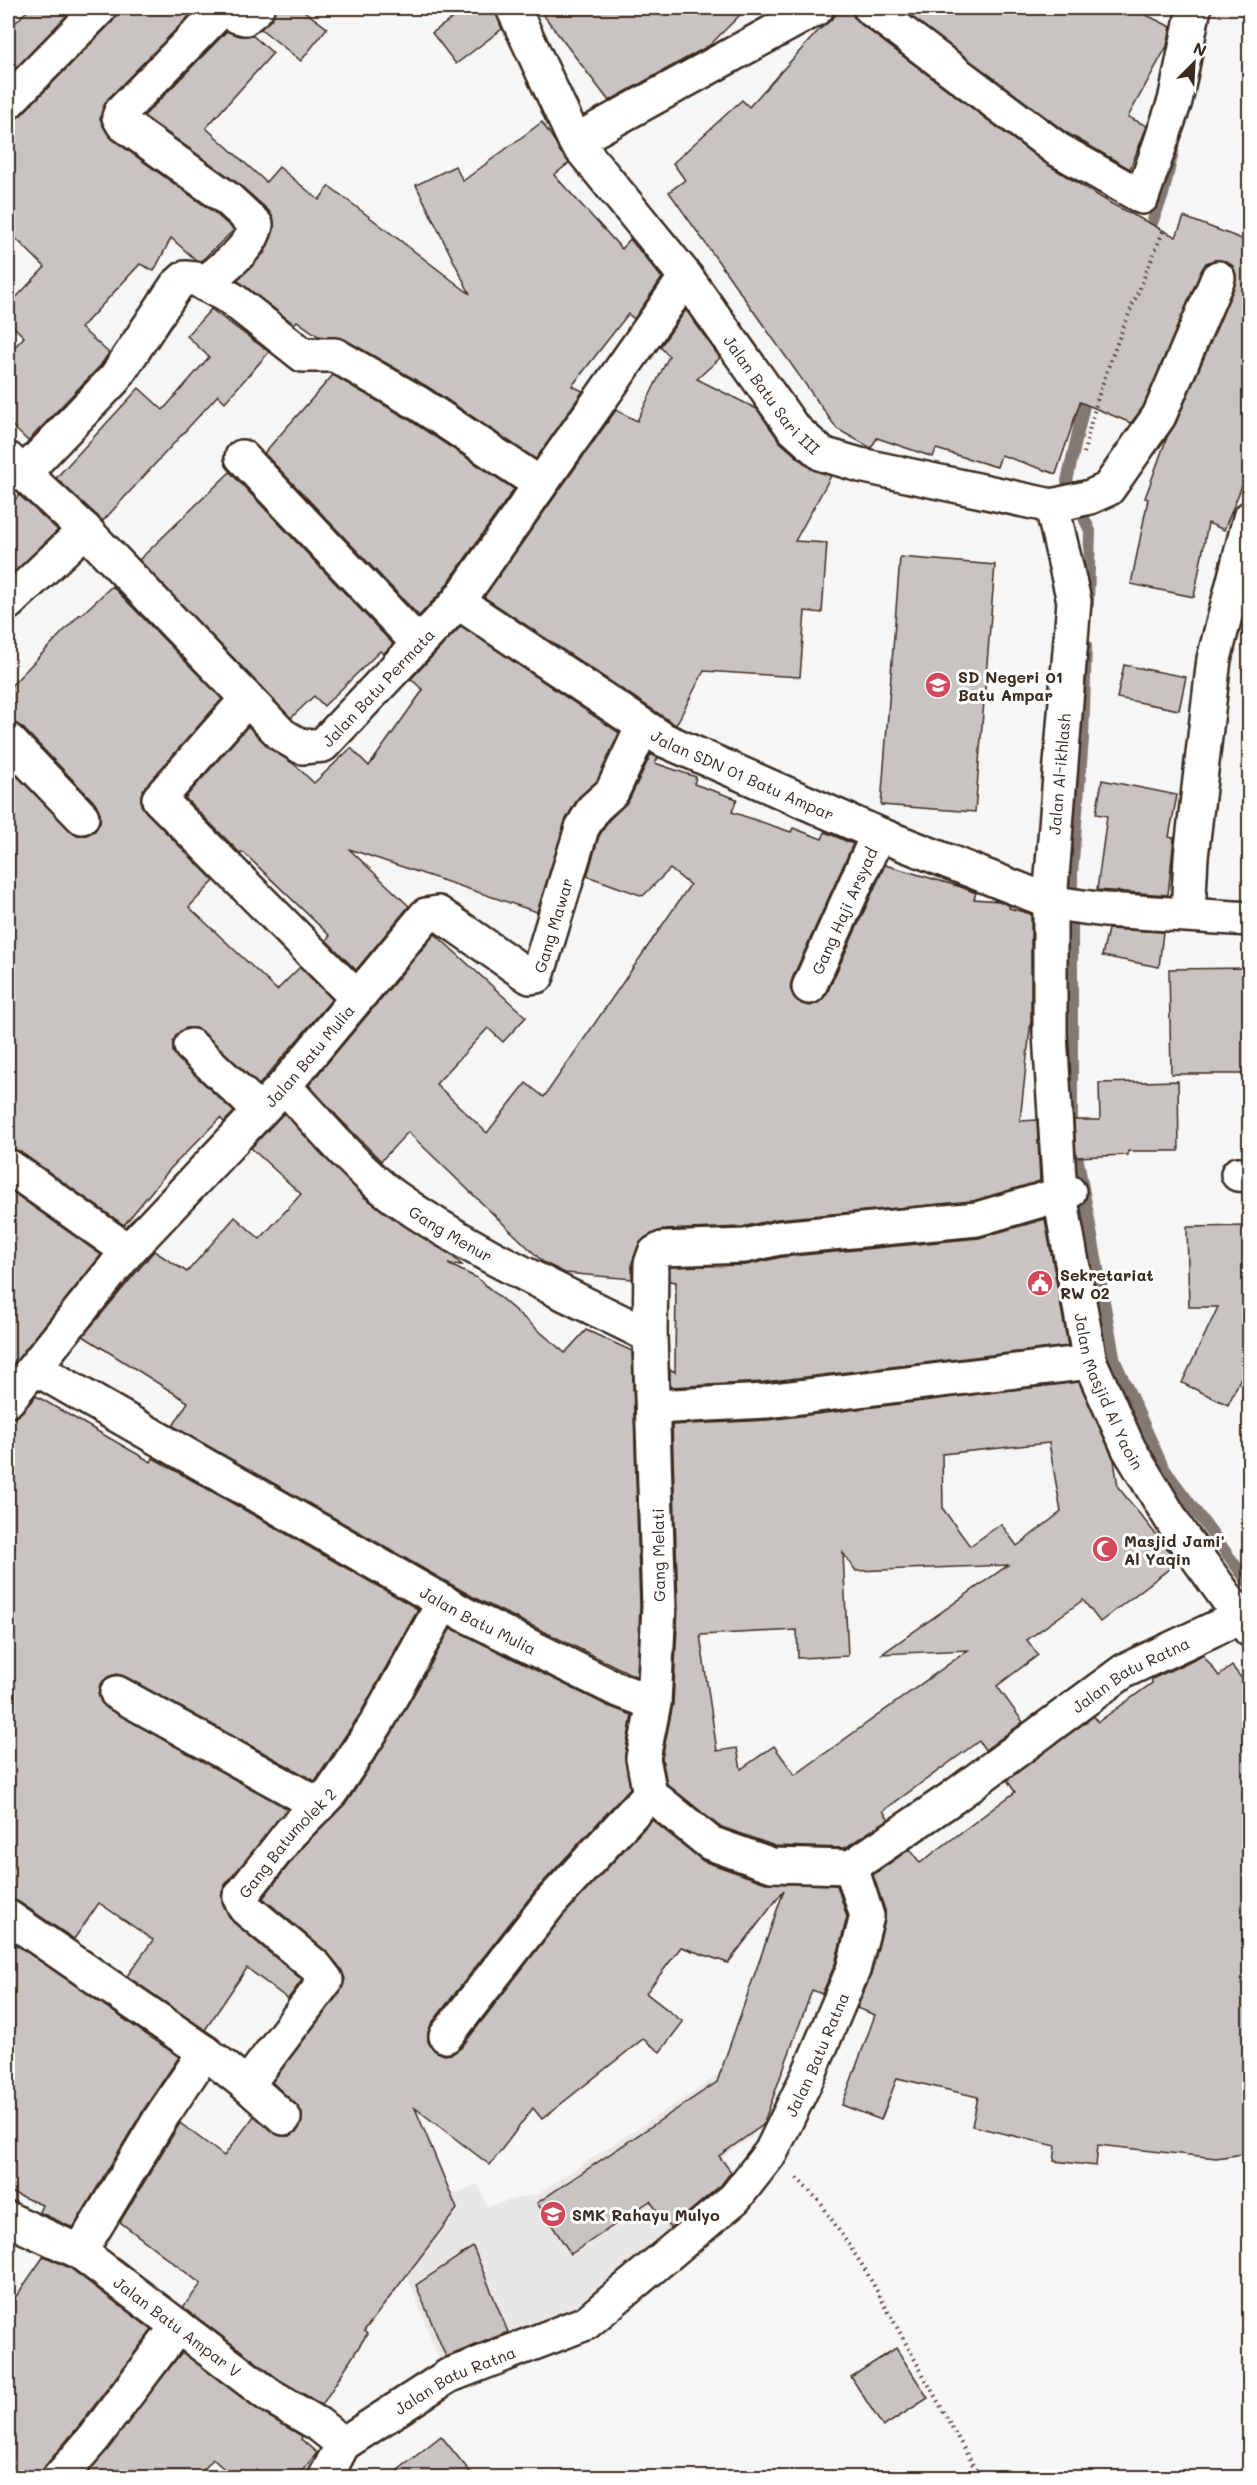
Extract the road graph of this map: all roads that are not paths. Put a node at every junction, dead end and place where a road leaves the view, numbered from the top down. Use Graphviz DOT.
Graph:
graph roads {
  1 [pos="100,8"];
  2 [pos="226,8"];
  3 [pos="257,8"];
  4 [pos="513,8"];
  5 [pos="817,8"];
  6 [pos="870,8"];
  7 [pos="1194,8"];
  8 [pos="8,102"];
  9 [pos="575,141"];
  10 [pos="686,277"];
  11 [pos="1218,278"];
  12 [pos="204,284"];
  13 [pos="242,457"];
  14 [pos="15,467"];
  15 [pos="540,484"];
  16 [pos="1074,501"];
  17 [pos="1250,518"];
  18 [pos="85,530"];
  19 [pos="458,602"];
  20 [pos="8,603"];
  21 [pos="418,643"];
  22 [pos="247,699"];
  23 [pos="643,726"];
  24 [pos="8,740"];
  25 [pos="82,817"];
  26 [pos="878,834"];
  27 [pos="1052,902"];
  28 [pos="1188,914"];
  29 [pos="1250,919"];
  30 [pos="810,987"];
  31 [pos="356,997"];
  32 [pos="191,1046"];
  33 [pos="284,1086"];
  34 [pos="260,1111"];
  35 [pos="8,1166"];
  36 [pos="1064,1193"];
  37 [pos="128,1251"];
  38 [pos="650,1336"];
  39 [pos="1090,1362"];
  40 [pos="35,1368"];
  41 [pos="8,1400"];
  42 [pos="654,1407"];
  43 [pos="444,1602"];
  44 [pos="1246,1618"];
  45 [pos="117,1693"];
  46 [pos="654,1703"];
  47 [pos="650,1794"];
  48 [pos="319,1805"];
  49 [pos="851,1867"];
  50 [pos="8,1917"];
  51 [pos="446,2036"];
  52 [pos="205,2052"];
  53 [pos="247,2085"];
  54 [pos="284,2118"];
  55 [pos="8,2219"];
  56 [pos="80,2252"];
  57 [pos="178,2326"];
  58 [pos="343,2444"];
  59 [pos="59,2478"];
  60 [pos="325,2478"];
  1 -- 8 [label="street"];
  2 -- 3 [label="street"];
  2 -- 12 [label="street"];
  4 -- 9 [label="street, Jalan Batu Sari III"];
  5 -- 9 [label="street"];
  6 -- 7 [label="street"];
  9 -- 10 [label="street, Jalan Batu Sari III"];
  10 -- 15 [label="street, Jalan Batu Permata"];
  10 -- 16 [label="street, Jalan Batu Sari III"];
  11 -- 16 [label="street"];
  12 -- 14 [label="street"];
  12 -- 15 [label="street"];
  13 -- 21 [label="street"];
  14 -- 18 [label="street, Jalan Batu Permata"];
  15 -- 19 [label="street, Jalan Batu Permata"];
  16 -- 27 [label="street, Jalan Al-ikhlash"];
  17 -- 28 [label="street"];
  18 -- 20 [label="street"];
  18 -- 22 [label="street, Jalan Batu Permata"];
  19 -- 21 [label="street, Jalan Batu Permata"];
  19 -- 23 [label="street, Jalan SDN 01 Batu Ampar"];
  21 -- 22 [label="street, Jalan Batu Permata"];
  22 -- 31 [label="street, Jalan Batu Mulia"];
  23 -- 26 [label="street, Jalan SDN 01 Batu Ampar"];
  23 -- 31 [label="street, Gang Mawar"];
  24 -- 25 [label="street"];
  26 -- 27 [label="street, Jalan SDN 01 Batu Ampar"];
  26 -- 30 [label="street, Gang Haji Arsyad"];
  27 -- 28 [label="street, Jalan SDN 01 Batu Ampar"];
  27 -- 36 [label="street, Jalan Masjid Al Yaoin"];
  28 -- 29 [label="street"];
  31 -- 33 [label="street, Jalan Batu Mulia"];
  32 -- 34 [label="street"];
  33 -- 34 [label="street, Jalan Batu Mulia"];
  33 -- 38 [label="street, Gang Menur"];
  34 -- 37 [label="street, Jalan Batu Mulia"];
  35 -- 37 [label="street"];
  36 -- 38 [label="street, Gang Melati"];
  36 -- 39 [label="street, Jalan Masjid Al Yaoin"];
  37 -- 40 [label="street, Jalan Batu Mulia"];
  38 -- 42 [label="street, Gang Melati"];
  39 -- 42 [label="street"];
  39 -- 44 [label="street, Jalan Masjid Al Yaoin"];
  40 -- 41 [label="street, Jalan Batu Mulia"];
  40 -- 43 [label="street, Jalan Batu Mulia"];
  42 -- 46 [label="street, Gang Melati"];
  43 -- 46 [label="street, Jalan Batu Mulia"];
  43 -- 48 [label="street, Gang Batumolek 2"];
  44 -- 49 [label="street, Jalan Batu Ratna"];
  45 -- 48 [label="street"];
  46 -- 47 [label="street"];
  47 -- 49 [label="street"];
  47 -- 51 [label="street"];
  48 -- 53 [label="street, Gang Batumolek 2"];
  49 -- 58 [label="street, Jalan Batu Ratna"];
  50 -- 52 [label="street"];
  52 -- 53 [label="street"];
  52 -- 56 [label="street"];
  53 -- 54 [label="street"];
  55 -- 56 [label="street, Jalan Batu Ampar V"];
  56 -- 57 [label="street, Jalan Batu Ampar V"];
  57 -- 58 [label="street, Jalan Batu Ampar V"];
  57 -- 59 [label="street"];
  58 -- 60 [label="street, Jalan Batu Ratna"];
}
